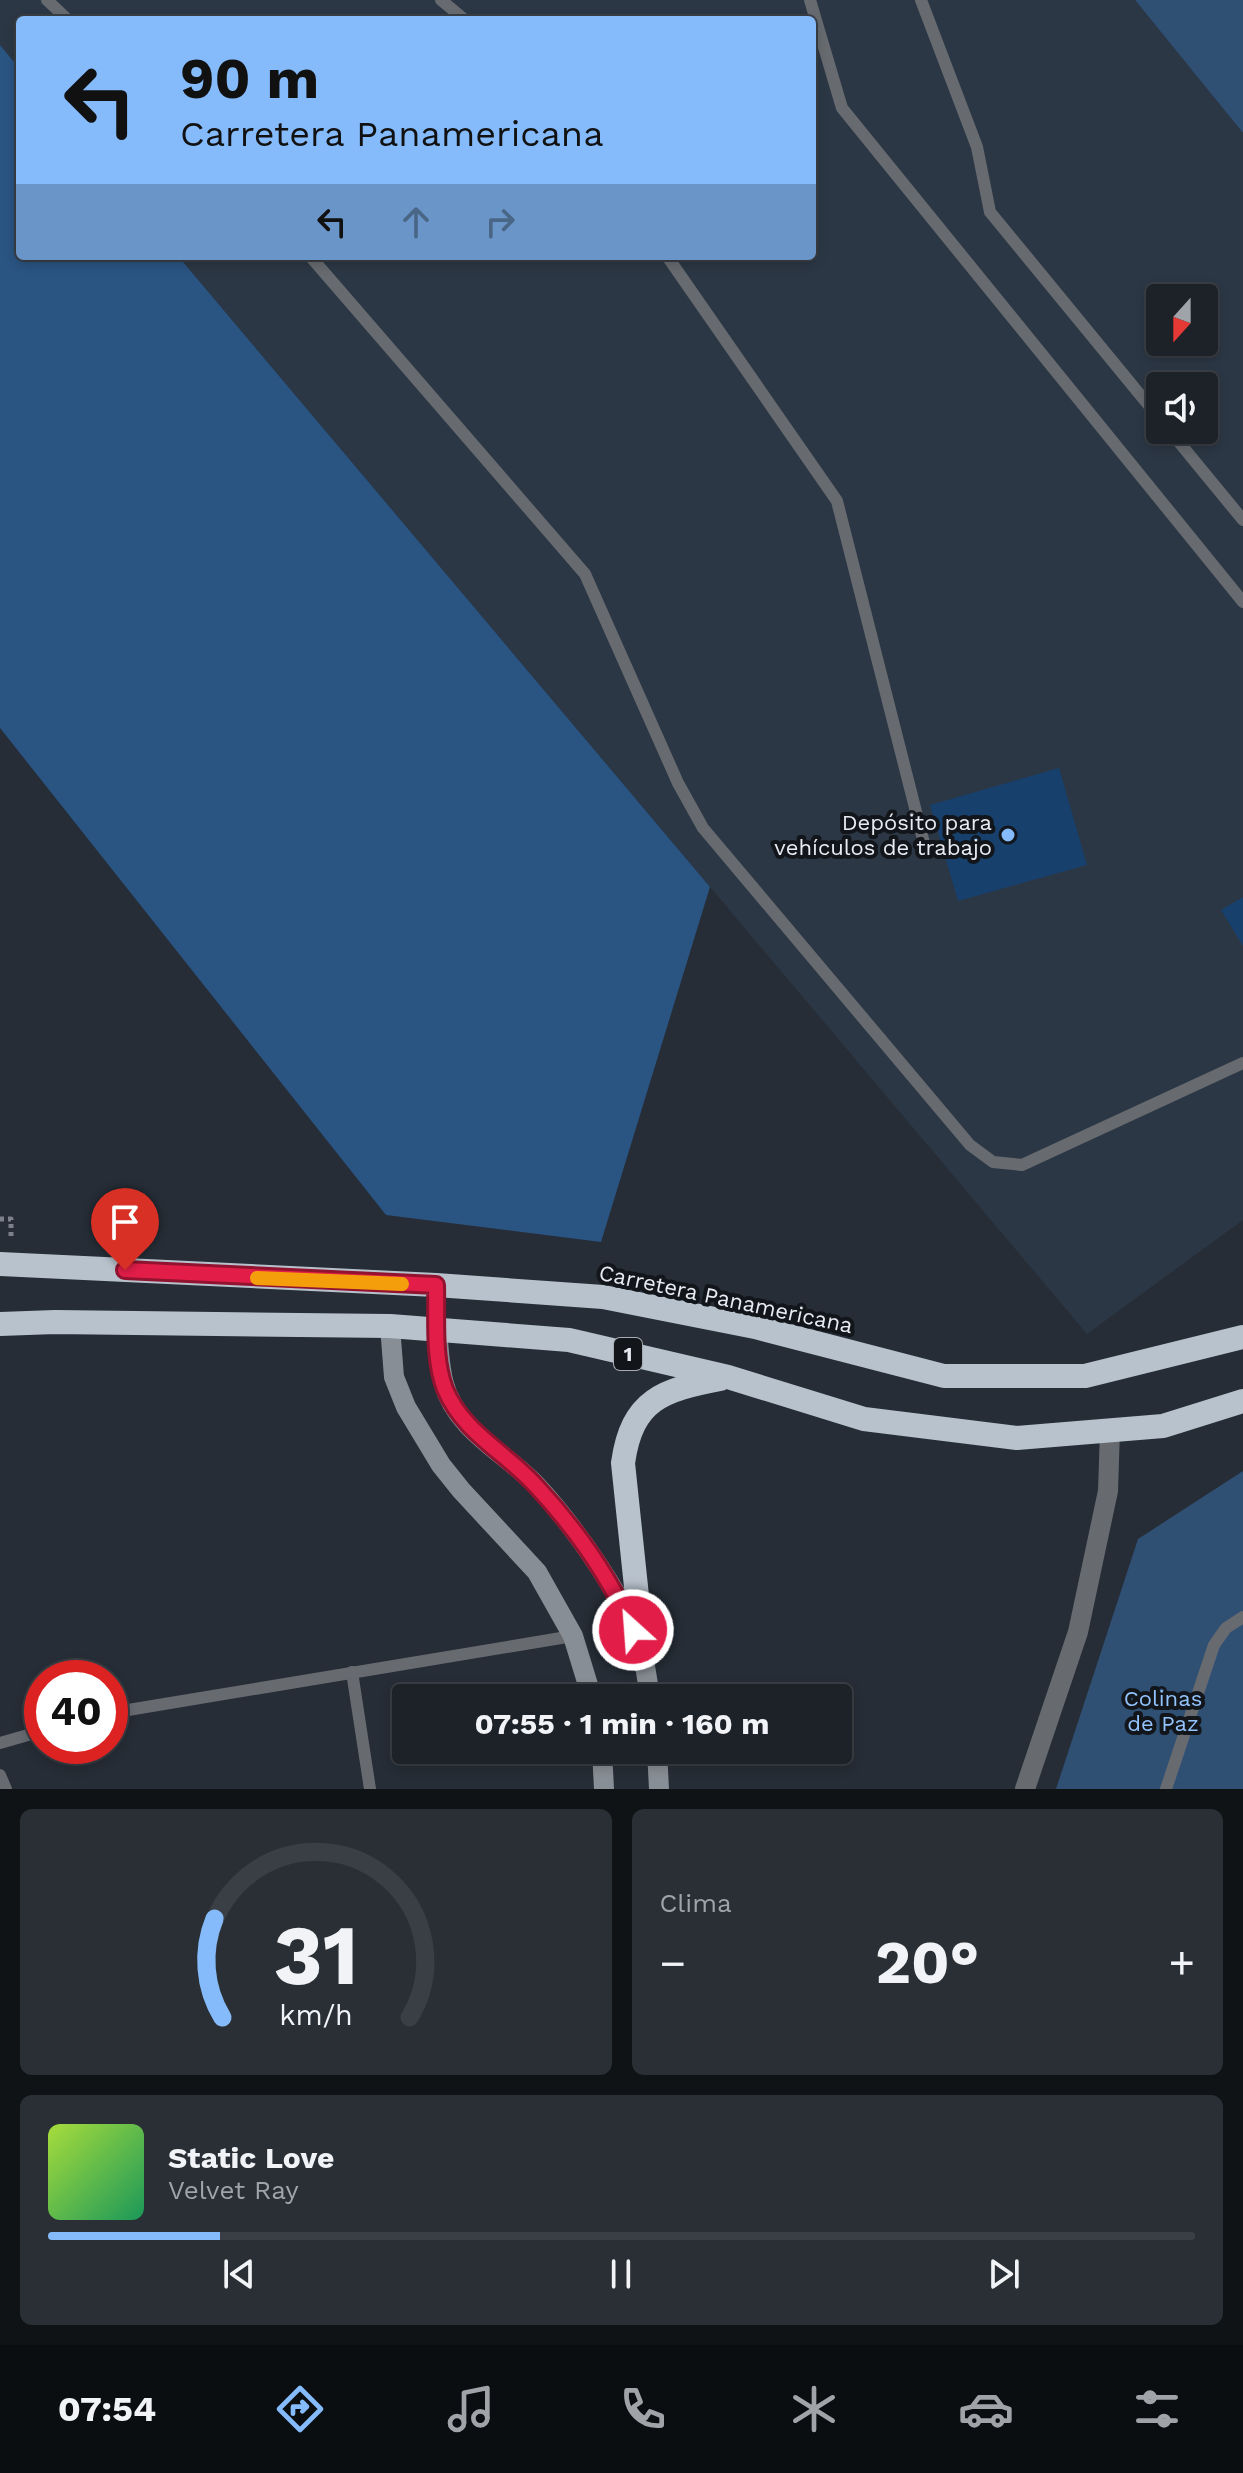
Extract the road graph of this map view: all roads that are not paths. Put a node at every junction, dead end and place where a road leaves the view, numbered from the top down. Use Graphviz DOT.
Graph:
graph roads {
  1 [pos="48,0"];
  2 [pos="441,0"];
  3 [pos="921,0"];
  4 [pos="64,16"];
  5 [pos="460,16"];
  6 [pos="816,20"];
  7 [pos="313,260"];
  8 [pos="670,260"];
  9 [pos="1146,402"];
  10 [pos="1181,444"];
  11 [pos="1243,520"];
  12 [pos="1243,602"];
  13 [pos="925,847"];
  14 [pos="1243,1063"];
  15 [pos="0,1264"];
  16 [pos="388,1284"];
  17 [pos="436,1285"];
  18 [pos="0,1324"];
  19 [pos="390,1326"];
  20 [pos="437,1330"];
  21 [pos="1243,1338"];
  22 [pos="728,1377"];
  23 [pos="1243,1401"];
  24 [pos="1110,1430"];
  25 [pos="1243,1617"];
  26 [pos="573,1636"];
  27 [pos="643,1653"];
  28 [pos="352,1672"];
  29 [pos="588,1684"];
  30 [pos="648,1684"];
  31 [pos="128,1710"];
  32 [pos="24,1736"];
  33 [pos="0,1743"];
  34 [pos="603,1764"];
  35 [pos="658,1764"];
  36 [pos="0,1775"];
  37 [pos="6,1789"];
  38 [pos="370,1789"];
  39 [pos="604,1789"];
  40 [pos="659,1789"];
  41 [pos="1025,1789"];
  42 [pos="1166,1789"];
  1 -- 4 [label="lane"];
  2 -- 5 [label="lane"];
  3 -- 9 [label="lane"];
  6 -- 12 [label="lane"];
  7 -- 14 [label="lane"];
  8 -- 13 [label="lane"];
  10 -- 11 [label="lane"];
  15 -- 16 [label="highway, Carretera Panamericana"];
  16 -- 17 [label="highway, Carretera Panamericana"];
  16 -- 19 [label="highway"];
  17 -- 20 [label="highway"];
  17 -- 21 [label="highway, Carretera Panamericana"];
  18 -- 19 [label="highway, 1"];
  19 -- 20 [label="highway, 1"];
  19 -- 26 [label="street"];
  20 -- 22 [label="highway, 1"];
  20 -- 27 [label="street"];
  22 -- 24 [label="highway, 1"];
  22 -- 27 [label="highway"];
  23 -- 24 [label="highway, 1"];
  24 -- 41 [label="street"];
  25 -- 42 [label="lane"];
  26 -- 28 [label="lane"];
  26 -- 29 [label="street"];
  27 -- 30 [label="street"];
  28 -- 31 [label="lane"];
  28 -- 38 [label="lane"];
  32 -- 33 [label="lane"];
  34 -- 39 [label="street"];
  35 -- 40 [label="street"];
  36 -- 37 [label="lane"];
}
